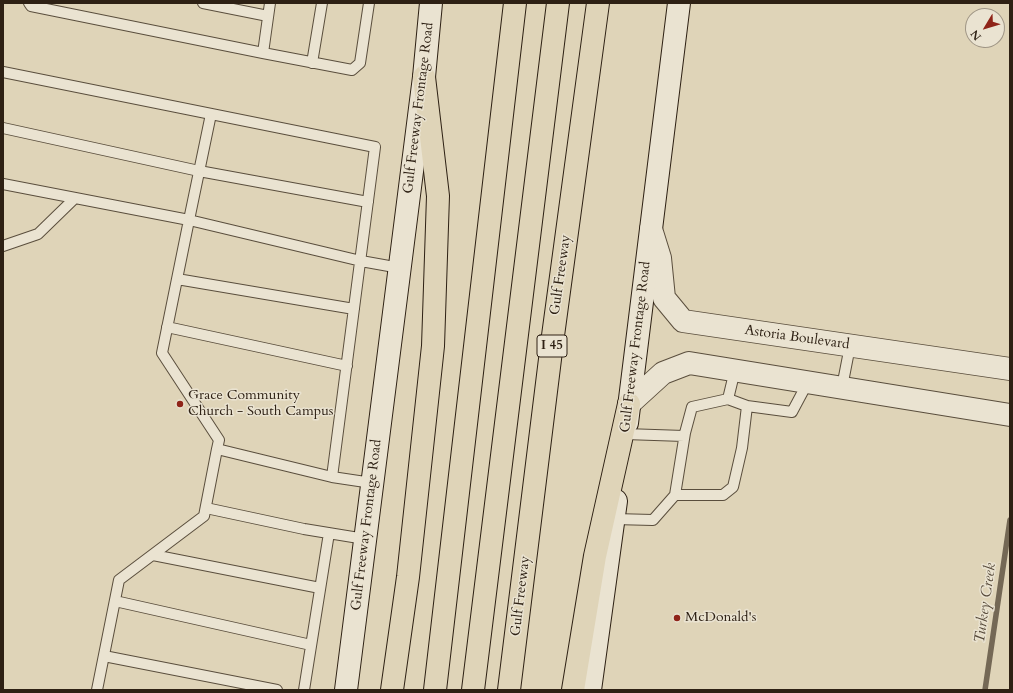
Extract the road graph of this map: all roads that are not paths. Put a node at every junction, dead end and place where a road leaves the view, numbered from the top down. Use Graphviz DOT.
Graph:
graph roads {
  1 [pos="29,3"];
  2 [pos="203,3"];
  3 [pos="270,3"];
  4 [pos="322,3"];
  5 [pos="369,3"];
  6 [pos="431,3"];
  7 [pos="515,3"];
  8 [pos="558,3"];
  9 [pos="598,3"];
  10 [pos="679,3"];
  11 [pos="268,16"];
  12 [pos="263,53"];
  13 [pos="312,63"];
  14 [pos="3,72"];
  15 [pos="424,77"];
  16 [pos="210,114"];
  17 [pos="3,128"];
  18 [pos="199,170"];
  19 [pos="3,184"];
  20 [pos="75,198"];
  21 [pos="368,202"];
  22 [pos="189,220"];
  23 [pos="651,228"];
  24 [pos="4,246"];
  25 [pos="360,261"];
  26 [pos="400,268"];
  27 [pos="177,279"];
  28 [pos="354,310"];
  29 [pos="167,327"];
  30 [pos="850,346"];
  31 [pos="347,366"];
  32 [pos="734,370"];
  33 [pos="1010,370"];
  34 [pos="808,382"];
  35 [pos="842,387"];
  36 [pos="728,399"];
  37 [pos="629,404"];
  38 [pos="747,406"];
  39 [pos="1010,415"];
  40 [pos="625,434"];
  41 [pos="684,436"];
  42 [pos="217,449"];
  43 [pos="332,477"];
  44 [pos="372,483"];
  45 [pos="675,495"];
  46 [pos="206,508"];
  47 [pos="614,519"];
  48 [pos="329,533"];
  49 [pos="365,539"];
  50 [pos="152,555"];
  51 [pos="320,588"];
  52 [pos="115,601"];
  53 [pos="311,645"];
  54 [pos="104,656"];
  55 [pos="97,690"];
  56 [pos="277,690"];
  57 [pos="304,690"];
  58 [pos="346,690"];
  59 [pos="392,690"];
  60 [pos="435,690"];
  61 [pos="473,690"];
  62 [pos="509,690"];
  63 [pos="573,690"];
  64 [pos="590,690"];
  1 -- 12 [label="lane"];
  2 -- 11 [label="lane"];
  3 -- 11 [label="lane"];
  4 -- 13 [label="lane"];
  5 -- 13 [label="lane"];
  6 -- 15 [label="main road, Gulf Freeway Frontage Road"];
  7 -- 60 [label="highway"];
  8 -- 61 [label="highway"];
  9 -- 62 [label="highway, Gulf Freeway / I 45"];
  10 -- 23 [label="main road, Gulf Freeway Frontage Road"];
  11 -- 12 [label="lane"];
  12 -- 13 [label="lane"];
  14 -- 16 [label="lane"];
  15 -- 26 [label="main road, Gulf Freeway Frontage Road"];
  15 -- 59 [label="highway"];
  16 -- 18 [label="lane"];
  16 -- 21 [label="lane"];
  17 -- 18 [label="lane"];
  18 -- 21 [label="lane"];
  18 -- 22 [label="lane"];
  19 -- 20 [label="lane"];
  20 -- 22 [label="lane"];
  20 -- 24 [label="lane"];
  21 -- 25 [label="lane"];
  22 -- 25 [label="lane"];
  22 -- 27 [label="lane"];
  23 -- 30 [label="main road, Astoria Boulevard"];
  23 -- 37 [label="main road, Gulf Freeway Frontage Road"];
  25 -- 26 [label="lane"];
  25 -- 28 [label="lane"];
  26 -- 44 [label="main road, Gulf Freeway Frontage Road"];
  27 -- 28 [label="lane"];
  27 -- 29 [label="lane"];
  28 -- 31 [label="lane"];
  29 -- 31 [label="lane"];
  29 -- 42 [label="lane"];
  30 -- 33 [label="main road, Astoria Boulevard"];
  30 -- 35 [label="lane"];
  31 -- 43 [label="lane"];
  32 -- 34 [label="main road"];
  32 -- 36 [label="lane"];
  32 -- 37 [label="main road"];
  34 -- 35 [label="main road"];
  34 -- 38 [label="lane"];
  35 -- 39 [label="main road"];
  36 -- 38 [label="lane"];
  36 -- 41 [label="lane"];
  37 -- 40 [label="main road, Gulf Freeway Frontage Road"];
  37 -- 63 [label="highway"];
  38 -- 45 [label="lane"];
  40 -- 41 [label="lane"];
  40 -- 47 [label="main road, Gulf Freeway Frontage Road"];
  41 -- 45 [label="lane"];
  42 -- 43 [label="lane"];
  42 -- 46 [label="lane"];
  43 -- 44 [label="lane"];
  44 -- 49 [label="main road, Gulf Freeway Frontage Road"];
  45 -- 47 [label="lane"];
  46 -- 48 [label="lane"];
  46 -- 50 [label="lane"];
  47 -- 64 [label="main road, Gulf Freeway Frontage Road"];
  48 -- 49 [label="lane"];
  48 -- 51 [label="lane"];
  49 -- 58 [label="main road, Gulf Freeway Frontage Road"];
  50 -- 51 [label="lane"];
  50 -- 52 [label="lane"];
  51 -- 53 [label="lane"];
  52 -- 53 [label="lane"];
  52 -- 54 [label="lane"];
  53 -- 57 [label="lane"];
  54 -- 55 [label="lane"];
  54 -- 56 [label="lane"];
}
